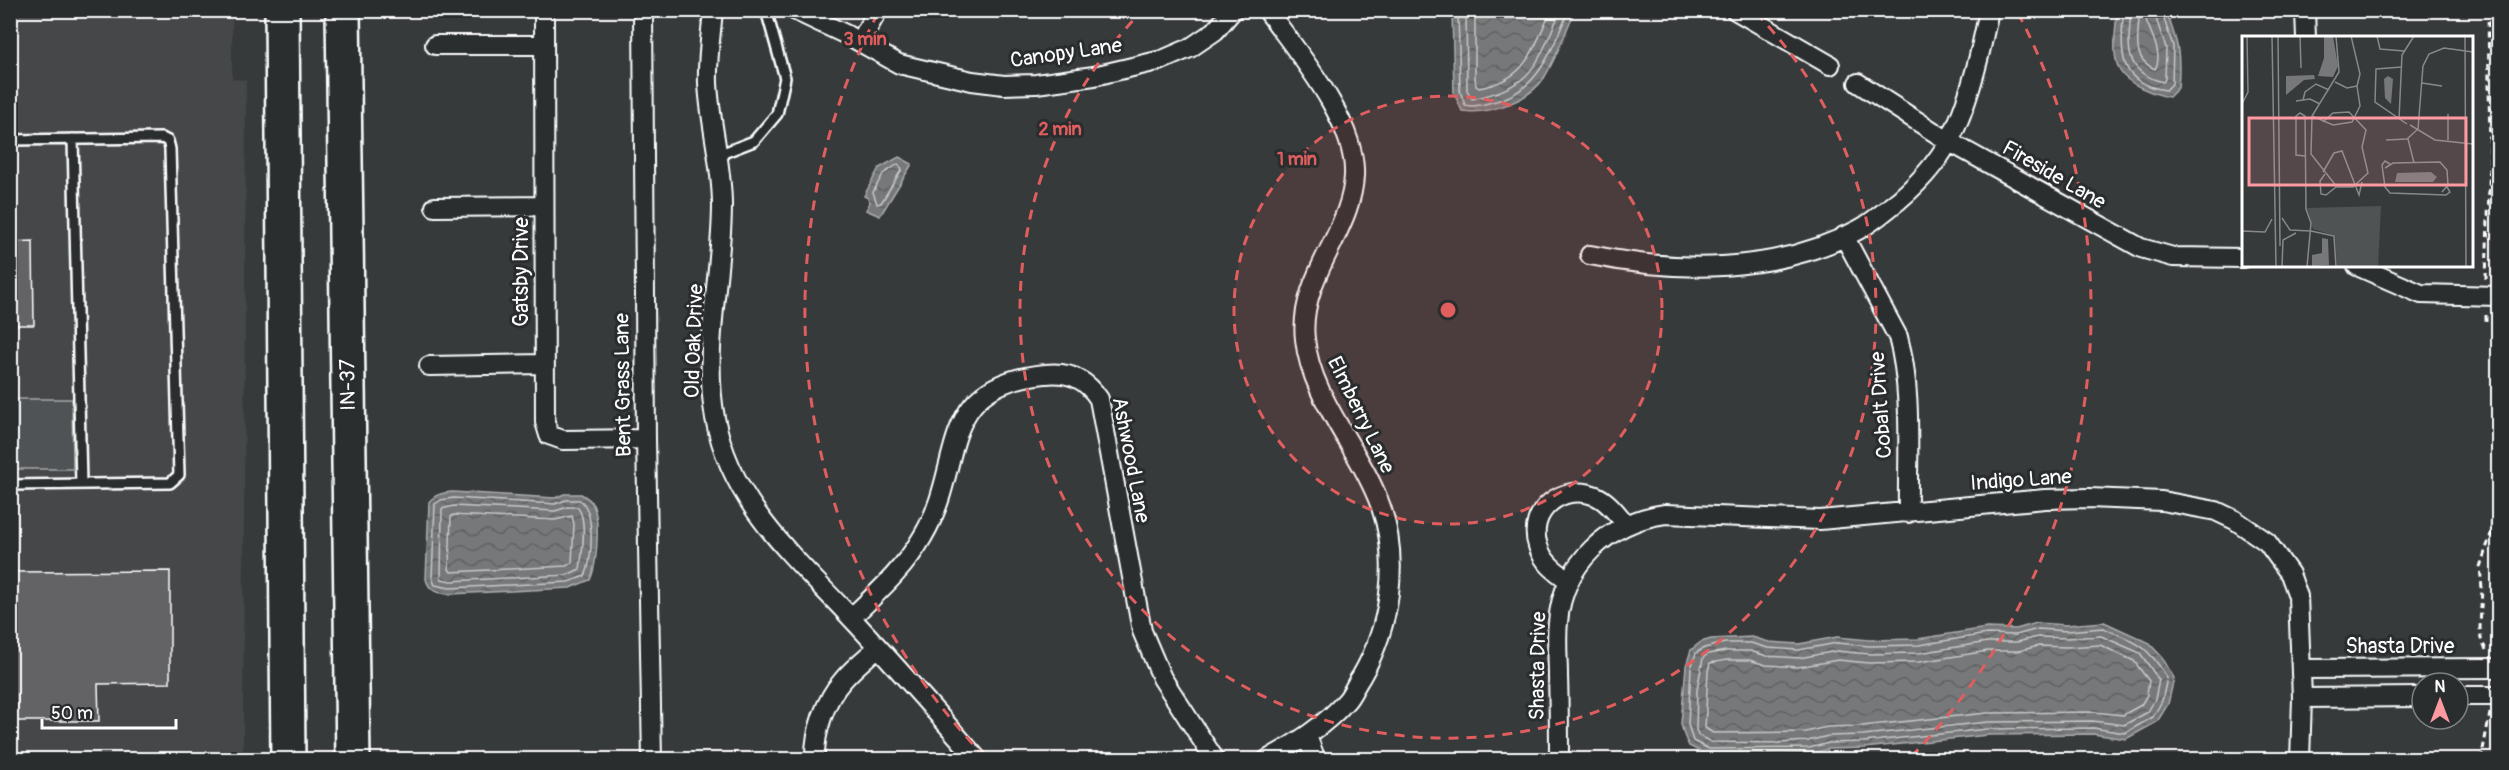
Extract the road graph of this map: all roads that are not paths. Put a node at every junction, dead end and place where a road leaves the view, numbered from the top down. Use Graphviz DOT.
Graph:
graph roads {
  1 [pos="282,10"];
  2 [pos="343,10"];
  3 [pos="544,10"];
  4 [pos="643,10"];
  5 [pos="713,10"];
  6 [pos="766,10"];
  7 [pos="794,10"];
  8 [pos="878,10"];
  9 [pos="1233,10"];
  10 [pos="1267,10"];
  11 [pos="1735,10"];
  12 [pos="1989,10"];
  13 [pos="2305,10"];
  14 [pos="2306,36"];
  15 [pos="860,42"];
  16 [pos="435,45"];
  17 [pos="544,45"];
  18 [pos="1830,65"];
  19 [pos="1858,82"];
  20 [pos="73,139"];
  21 [pos="10,140"];
  22 [pos="1948,141"];
  23 [pos="718,155"];
  24 [pos="544,206"];
  25 [pos="435,207"];
  26 [pos="1844,236"];
  27 [pos="1590,255"];
  28 [pos="2242,258"];
  29 [pos="2359,267"];
  30 [pos="2499,296"];
  31 [pos="543,364"];
  32 [pos="429,366"];
  33 [pos="646,438"];
  34 [pos="81,484"];
  35 [pos="10,485"];
  36 [pos="1908,513"];
  37 [pos="1626,524"];
  38 [pos="1568,580"];
  39 [pos="851,618"];
  40 [pos="878,647"];
  41 [pos="2493,668"];
  42 [pos="2301,669"];
  43 [pos="2470,696"];
  44 [pos="2494,696"];
  45 [pos="2410,697"];
  46 [pos="2302,698"];
  47 [pos="1307,736"];
  48 [pos="288,759"];
  49 [pos="353,759"];
  50 [pos="652,759"];
  51 [pos="815,759"];
  52 [pos="978,759"];
  53 [pos="1215,759"];
  54 [pos="1268,759"];
  55 [pos="1316,759"];
  56 [pos="1559,759"];
  57 [pos="2300,759"];
  1 -- 48 [label="highway"];
  2 -- 49 [label="highway, IN-37"];
  3 -- 17 [label="street, Gatsby Drive"];
  4 -- 33 [label="street, Bent Grass Lane"];
  5 -- 23 [label="street, Old Oak Drive"];
  6 -- 23 [label="lane"];
  7 -- 15 [label="street, Canopy Lane"];
  8 -- 15 [label="street"];
  9 -- 15 [label="street, Canopy Lane"];
  10 -- 47 [label="street, Elmberry Lane"];
  11 -- 18 [label="street"];
  12 -- 22 [label="street"];
  13 -- 14 [label="street"];
  16 -- 17 [label="street"];
  17 -- 24 [label="street, Gatsby Drive"];
  19 -- 22 [label="street, Fireside Lane"];
  20 -- 21 [label="lane"];
  20 -- 34 [label="lane"];
  20 -- 34 [label="lane"];
  22 -- 26 [label="street"];
  22 -- 28 [label="street, Fireside Lane"];
  23 -- 39 [label="street, Old Oak Drive"];
  24 -- 25 [label="street"];
  24 -- 31 [label="street, Gatsby Drive"];
  26 -- 27 [label="street"];
  26 -- 36 [label="street, Cobalt Drive"];
  29 -- 30 [label="street"];
  31 -- 32 [label="street"];
  31 -- 33 [label="street, Gatsby Drive"];
  33 -- 50 [label="street, Bent Grass Lane"];
  34 -- 35 [label="lane"];
  36 -- 37 [label="street, Indigo Lane"];
  36 -- 42 [label="street, Indigo Lane"];
  37 -- 38 [label="street, Indigo Lane"];
  37 -- 38 [label="street"];
  38 -- 56 [label="street, Shasta Drive"];
  39 -- 40 [label="street, Old Oak Drive"];
  39 -- 53 [label="street, Ashwood Lane"];
  40 -- 51 [label="street"];
  40 -- 52 [label="street, Old Oak Drive"];
  41 -- 42 [label="street, Shasta Drive"];
  42 -- 46 [label="street, Indigo Lane"];
  43 -- 44 [label="street"];
  45 -- 46 [label="street"];
  46 -- 57 [label="street, Indigo Lane"];
  47 -- 54 [label="street"];
  47 -- 55 [label="street"];
}
